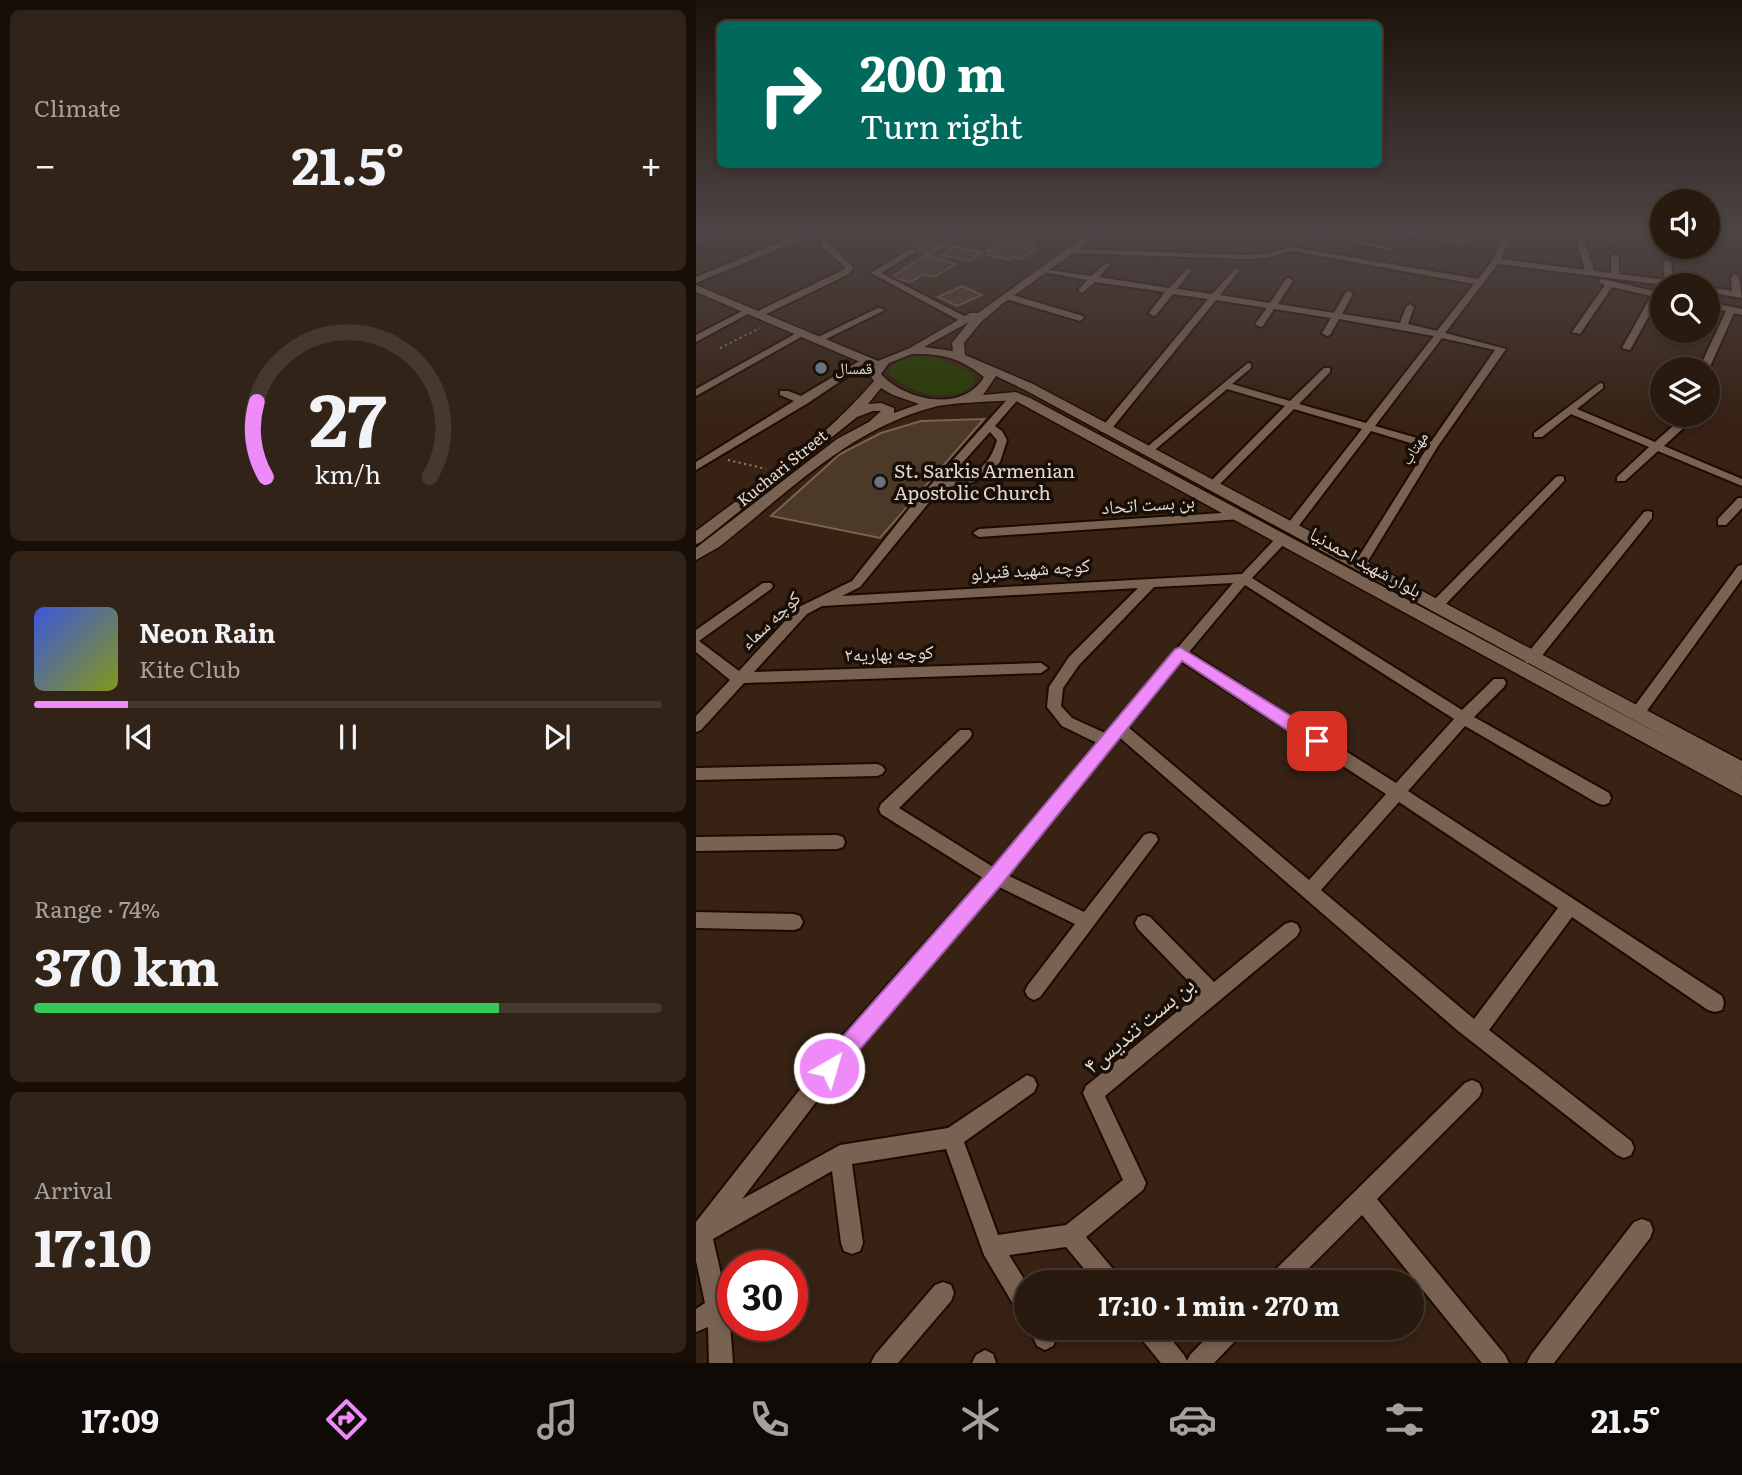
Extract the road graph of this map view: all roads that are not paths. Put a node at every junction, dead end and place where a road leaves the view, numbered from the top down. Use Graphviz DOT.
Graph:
graph roads {
  1 [pos="710,294"];
  2 [pos="797,294"];
  3 [pos="914,294"];
  4 [pos="1010,294"];
  5 [pos="1170,294"];
  6 [pos="1202,294"];
  7 [pos="1280,294"];
  8 [pos="1349,294"];
  9 [pos="1470,294"];
  10 [pos="1603,294"];
  11 [pos="1217,296"];
  12 [pos="1002,299"];
  13 [pos="1272,304"];
  14 [pos="1410,307"];
  15 [pos="881,310"];
  16 [pos="1650,310"];
  17 [pos="1736,311"];
  18 [pos="755,312"];
  19 [pos="1153,313"];
  20 [pos="1338,315"];
  21 [pos="1080,318"];
  22 [pos="965,320"];
  23 [pos="1260,324"];
  24 [pos="1403,326"];
  25 [pos="1577,332"];
  26 [pos="803,333"];
  27 [pos="1327,333"];
  28 [pos="1439,334"];
  29 [pos="696,339"];
  30 [pos="818,340"];
  31 [pos="1627,348"];
  32 [pos="906,351"];
  33 [pos="1711,357"];
  34 [pos="960,358"];
  35 [pos="872,363"];
  36 [pos="977,365"];
  37 [pos="1248,366"];
  38 [pos="1327,370"];
  39 [pos="880,382"];
  40 [pos="1227,386"];
  41 [pos="1600,386"];
  42 [pos="1022,392"];
  43 [pos="696,393"];
  44 [pos="784,393"];
  45 [pos="804,401"];
  46 [pos="965,401"];
  47 [pos="934,403"];
  48 [pos="1294,405"];
  49 [pos="1570,410"];
  50 [pos="853,414"];
  51 [pos="869,426"];
  52 [pos="988,426"];
  53 [pos="1366,427"];
  54 [pos="1678,427"];
  55 [pos="1105,430"];
  56 [pos="1538,435"];
  57 [pos="1433,446"];
  58 [pos="1656,446"];
  59 [pos="1146,452"];
  60 [pos="696,467"];
  61 [pos="1560,479"];
  62 [pos="1621,479"];
  63 [pos="1741,483"];
  64 [pos="936,486"];
  65 [pos="1211,487"];
  66 [pos="1741,501"];
  67 [pos="1648,515"];
  68 [pos="1237,516"];
  69 [pos="1722,522"];
  70 [pos="979,533"];
  71 [pos="1285,535"];
  72 [pos="696,539"];
  73 [pos="696,555"];
  74 [pos="1359,566"];
  75 [pos="1741,569"];
  76 [pos="1243,578"];
  77 [pos="1152,582"];
  78 [pos="767,586"];
  79 [pos="818,602"];
  80 [pos="1435,607"];
  81 [pos="696,637"];
  82 [pos="696,645"];
  83 [pos="1180,653"];
  84 [pos="1531,659"];
  85 [pos="1041,668"];
  86 [pos="738,678"];
  87 [pos="1499,684"];
  88 [pos="1636,715"];
  89 [pos="1464,717"];
  90 [pos="696,726"];
  91 [pos="965,734"];
  92 [pos="1114,734"];
  93 [pos="877,770"];
  94 [pos="1741,770"];
  95 [pos="696,774"];
  96 [pos="1741,788"];
  97 [pos="1396,792"];
  98 [pos="1603,798"];
  99 [pos="1150,840"];
  100 [pos="837,842"];
  101 [pos="696,844"];
  102 [pos="995,877"];
  103 [pos="1309,892"];
  104 [pos="1570,906"];
  105 [pos="696,920"];
  106 [pos="1086,921"];
  107 [pos="794,922"];
  108 [pos="1144,923"];
  109 [pos="1291,930"];
  110 [pos="1034,991"];
  111 [pos="1213,994"];
  112 [pos="1715,1003"];
  113 [pos="1476,1032"];
  114 [pos="1027,1085"];
  115 [pos="1472,1090"];
  116 [pos="952,1138"];
  117 [pos="1624,1148"];
  118 [pos="840,1156"];
  119 [pos="1362,1198"];
  120 [pos="1642,1230"];
  121 [pos="699,1234"];
  122 [pos="1071,1235"];
  123 [pos="852,1243"];
  124 [pos="992,1247"];
  125 [pos="1099,1270"];
  126 [pos="1291,1270"];
  127 [pos="1014,1284"];
  128 [pos="943,1293"];
  129 [pos="717,1305"];
  130 [pos="717,1310"];
  131 [pos="696,1321"];
  132 [pos="1158,1340"];
  133 [pos="1220,1340"];
  134 [pos="720,1341"];
  135 [pos="721,1363"];
  136 [pos="883,1363"];
  137 [pos="1176,1363"];
  138 [pos="1198,1363"];
  139 [pos="1497,1363"];
  140 [pos="1539,1363"];
  1 -- 18 [label="main road"];
  2 -- 18 [label="street"];
  3 -- 22 [label="street"];
  4 -- 12 [label="main road"];
  5 -- 19 [label="street"];
  6 -- 11 [label="street"];
  7 -- 13 [label="street"];
  8 -- 20 [label="street"];
  9 -- 28 [label="street"];
  10 -- 25 [label="street"];
  11 -- 13 [label="street"];
  11 -- 55 [label="street"];
  12 -- 21 [label="street"];
  12 -- 22 [label="main road"];
  12 -- 34 [label="main road"];
  13 -- 20 [label="street"];
  13 -- 23 [label="street"];
  14 -- 24 [label="street"];
  15 -- 30 [label="street"];
  16 -- 31 [label="street"];
  17 -- 33 [label="street"];
  18 -- 26 [label="main road"];
  18 -- 29 [label="street"];
  20 -- 24 [label="street"];
  20 -- 27 [label="street"];
  22 -- 32 [label="main road"];
  24 -- 28 [label="street"];
  26 -- 30 [label="main road"];
  26 -- 43 [label="street"];
  28 -- 53 [label="street"];
  28 -- 57 [label="street, مهتاب"];
  30 -- 35 [label="main road"];
  32 -- 34 [label="main road, بلوار شهید احمدنیا"];
  32 -- 35 [label="main road"];
  34 -- 36 [label="main road, بلوار شهید احمدنیا"];
  35 -- 39 [label="main road"];
  35 -- 45 [label="street"];
  36 -- 42 [label="main road, بلوار شهید احمدنیا"];
  36 -- 46 [label="main road"];
  37 -- 40 [label="street"];
  38 -- 48 [label="street"];
  39 -- 47 [label="main road"];
  39 -- 50 [label="main road, Kuchari Street"];
  40 -- 48 [label="street"];
  40 -- 59 [label="street"];
  41 -- 49 [label="street"];
  42 -- 46 [label="main road"];
  42 -- 52 [label="street, کوچه سماء"];
  42 -- 55 [label="main road, بلوار شهید احمدنیا"];
  42 -- 68 [label="main road, بلوار شهید احمدنیا"];
  44 -- 45 [label="street"];
  45 -- 60 [label="street"];
  46 -- 47 [label="main road"];
  47 -- 51 [label="main road, Kuchari Street"];
  48 -- 53 [label="street"];
  48 -- 65 [label="street"];
  49 -- 56 [label="street"];
  49 -- 58 [label="street"];
  50 -- 51 [label="main road"];
  50 -- 72 [label="main road, Kuchari Street"];
  51 -- 73 [label="main road, Kuchari Street"];
  52 -- 64 [label="street, کوچه سماء"];
  52 -- 64 [label="street"];
  53 -- 57 [label="street"];
  53 -- 71 [label="street"];
  54 -- 58 [label="street"];
  55 -- 59 [label="main road, بلوار شهید احمدنیا"];
  57 -- 74 [label="street, مهتاب"];
  58 -- 62 [label="street"];
  58 -- 63 [label="street"];
  59 -- 65 [label="main road, بلوار شهید احمدنیا"];
  61 -- 80 [label="street"];
  64 -- 79 [label="street, کوچه سماء"];
  65 -- 71 [label="main road, بلوار شهید احمدنیا"];
  66 -- 69 [label="street"];
  67 -- 84 [label="street"];
  68 -- 70 [label="street, بن بست اتحاد"];
  68 -- 71 [label="main road, بلوار شهید احمدنیا"];
  71 -- 74 [label="main road, بلوار شهید احمدنیا"];
  71 -- 76 [label="street"];
  71 -- 96 [label="main road, بلوار شهید احمدنیا"];
  74 -- 80 [label="main road, بلوار شهید احمدنیا"];
  75 -- 88 [label="street"];
  76 -- 77 [label="street, کوچه شهید قنبرلو"];
  76 -- 83 [label="street"];
  76 -- 89 [label="street"];
  77 -- 79 [label="street, کوچه شهید قنبرلو"];
  77 -- 92 [label="street"];
  78 -- 81 [label="street"];
  79 -- 86 [label="street, کوچه سماء"];
  80 -- 84 [label="main road, بلوار شهید احمدنیا"];
  82 -- 86 [label="street"];
  83 -- 92 [label="street"];
  83 -- 97 [label="street"];
  84 -- 88 [label="main road, بلوار شهید احمدنیا"];
  85 -- 86 [label="street, کوچه بهاریه۲"];
  86 -- 90 [label="street, کوچه سماء"];
  87 -- 89 [label="street"];
  88 -- 94 [label="main road, بلوار شهید احمدنیا"];
  89 -- 97 [label="street"];
  89 -- 98 [label="street"];
  91 -- 102 [label="street"];
  92 -- 102 [label="street"];
  92 -- 103 [label="street"];
  93 -- 95 [label="street"];
  97 -- 103 [label="street"];
  97 -- 104 [label="street"];
  99 -- 106 [label="street"];
  100 -- 101 [label="street"];
  102 -- 106 [label="street"];
  102 -- 121 [label="street"];
  103 -- 113 [label="street"];
  104 -- 112 [label="street"];
  104 -- 113 [label="street"];
  105 -- 107 [label="street"];
  106 -- 110 [label="street"];
  108 -- 111 [label="street"];
  109 -- 111 [label="street, بن بست تندیس۴"];
  111 -- 122 [label="street, بن بست تندیس۴"];
  113 -- 117 [label="street"];
  114 -- 116 [label="street"];
  115 -- 119 [label="street"];
  116 -- 118 [label="street"];
  116 -- 124 [label="street"];
  118 -- 121 [label="street"];
  118 -- 123 [label="street"];
  119 -- 126 [label="street"];
  119 -- 139 [label="street"];
  120 -- 140 [label="street"];
  121 -- 129 [label="street"];
  122 -- 124 [label="street"];
  122 -- 125 [label="street"];
  124 -- 127 [label="street"];
  128 -- 136 [label="street"];
  130 -- 131 [label="street"];
  132 -- 137 [label="street"];
  133 -- 138 [label="street"];
  134 -- 135 [label="street"];
}
